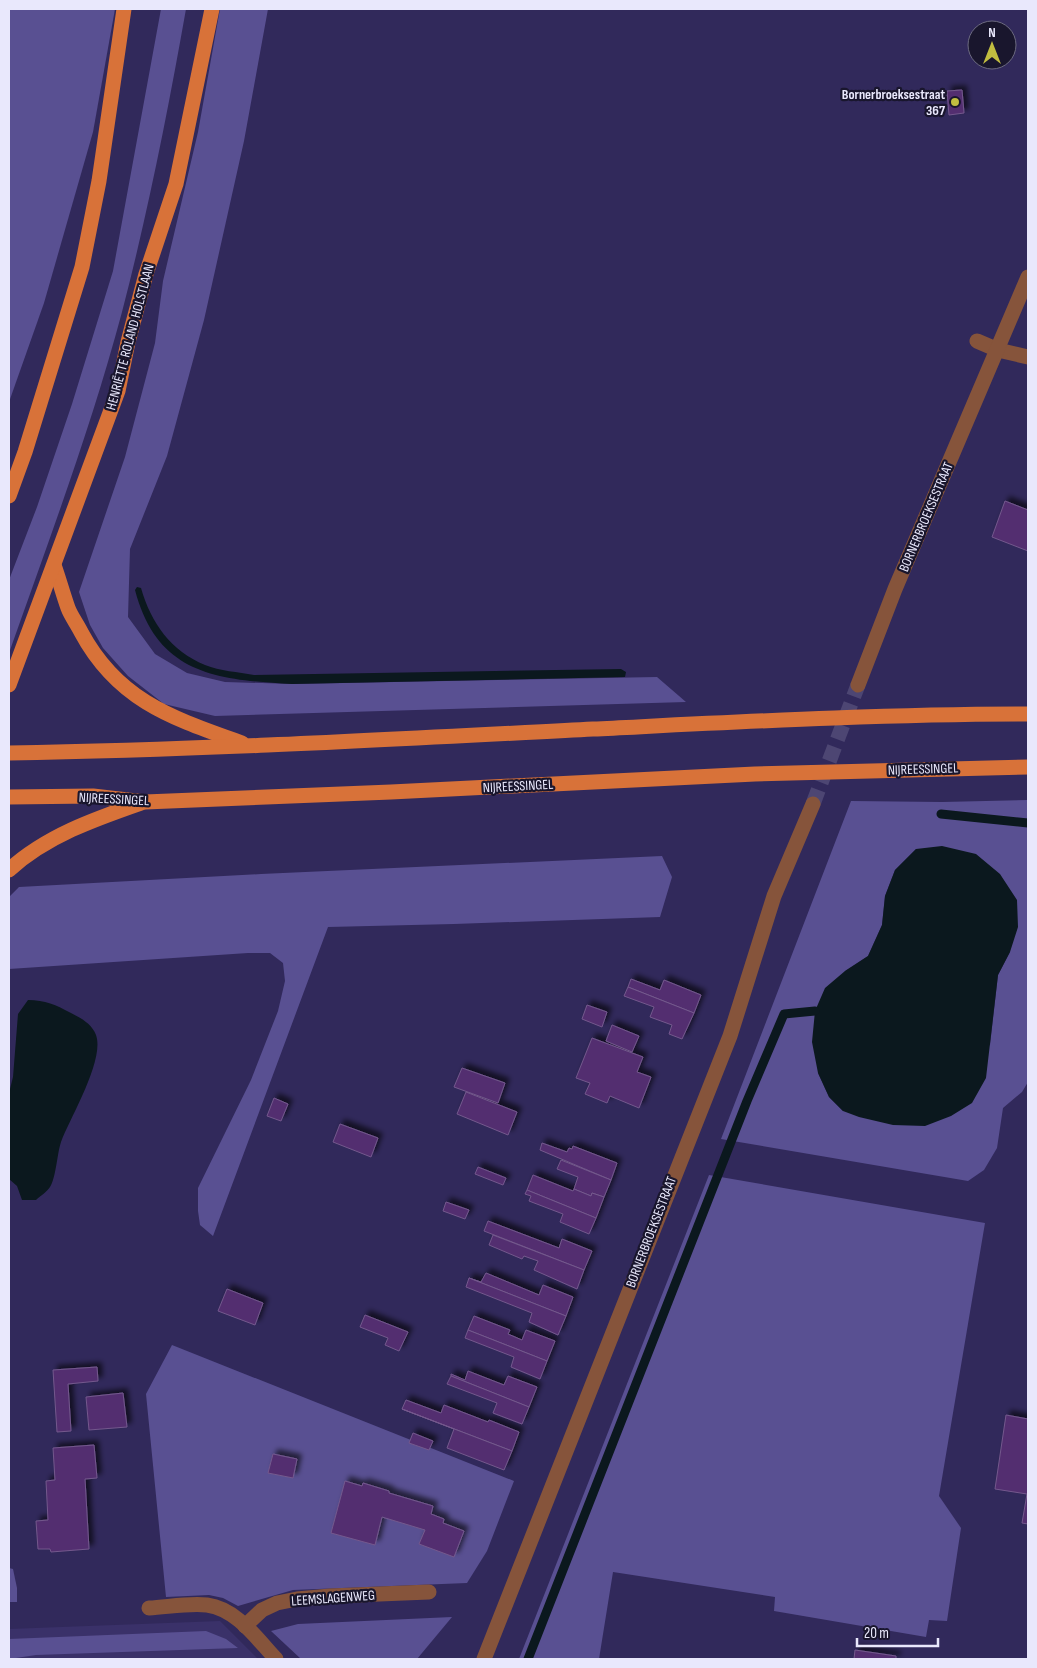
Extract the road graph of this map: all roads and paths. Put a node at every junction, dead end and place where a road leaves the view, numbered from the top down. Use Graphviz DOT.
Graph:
graph roads {
  1 [pos="124,9"];
  2 [pos="212,9"];
  3 [pos="1028,277"];
  4 [pos="976,341"];
  5 [pos="998,350"];
  6 [pos="1028,357"];
  7 [pos="9,496"];
  8 [pos="54,565"];
  9 [pos="9,685"];
  10 [pos="858,685"];
  11 [pos="1028,714"];
  12 [pos="250,746"];
  13 [pos="9,753"];
  14 [pos="1028,768"];
  15 [pos="9,797"];
  16 [pos="145,802"];
  17 [pos="813,804"];
  18 [pos="9,870"];
  19 [pos="429,1592"];
  20 [pos="149,1608"];
  21 [pos="245,1626"];
  22 [pos="276,1659"];
  23 [pos="484,1659"];
  1 -- 7 [label="main road"];
  2 -- 8 [label="main road, HENRIËTTE ROLAND HOLSTLAAN"];
  3 -- 5 [label="street, BORNERBROEKSESTRAAT"];
  4 -- 5 [label="street"];
  5 -- 6 [label="street"];
  5 -- 10 [label="street, BORNERBROEKSESTRAAT"];
  8 -- 9 [label="main road, HENRIËTTE ROLAND HOLSTLAAN"];
  8 -- 12 [label="main road"];
  11 -- 12 [label="main road"];
  12 -- 13 [label="main road"];
  14 -- 16 [label="main road, NIJREESSINGEL"];
  15 -- 16 [label="main road, NIJREESSINGEL"];
  16 -- 18 [label="main road"];
  17 -- 23 [label="street, BORNERBROEKSESTRAAT"];
  19 -- 21 [label="street, LEEMSLAGENWEG"];
  20 -- 21 [label="street"];
  21 -- 22 [label="street"];
}
